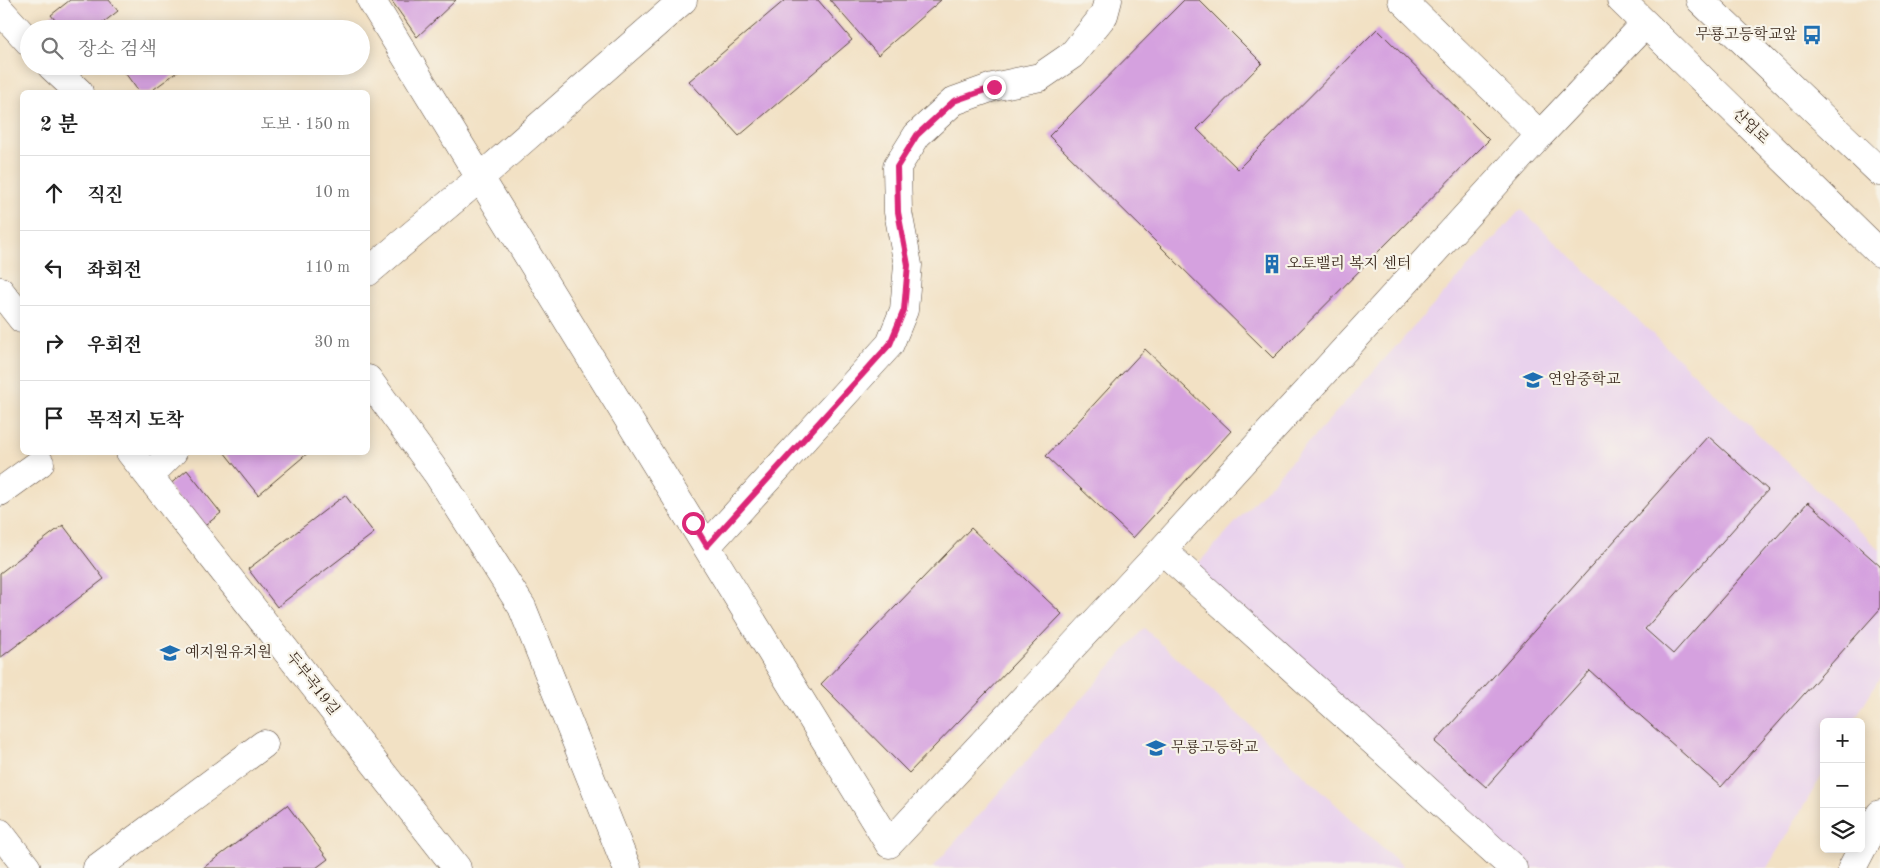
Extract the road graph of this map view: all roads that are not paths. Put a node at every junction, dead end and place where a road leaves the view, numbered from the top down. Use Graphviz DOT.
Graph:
graph roads {
  1 [pos="371,0"];
  2 [pos="683,0"];
  3 [pos="1108,0"];
  4 [pos="1402,0"];
  5 [pos="1620,0"];
  6 [pos="1700,0"];
  7 [pos="0,10"];
  8 [pos="1645,24"];
  9 [pos="20,32"];
  10 [pos="61,75"];
  11 [pos="77,90"];
  12 [pos="1540,135"];
  13 [pos="1880,172"];
  14 [pos="481,177"];
  15 [pos="1880,253"];
  16 [pos="370,270"];
  17 [pos="0,291"];
  18 [pos="20,316"];
  19 [pos="370,381"];
  20 [pos="132,455"];
  21 [pos="170,455"];
  22 [pos="40,463"];
  23 [pos="149,476"];
  24 [pos="0,492"];
  25 [pos="707,546"];
  26 [pos="1162,550"];
  27 [pos="264,744"];
  28 [pos="1876,831"];
  29 [pos="0,833"];
  30 [pos="27,868"];
  31 [pos="97,868"];
  32 [pos="457,868"];
  33 [pos="627,868"];
  34 [pos="1513,868"];
  35 [pos="1852,868"];
  1 -- 14 [label="main road"];
  2 -- 14 [label="main road"];
  3 -- 25 [label="main road"];
  4 -- 12 [label="main road"];
  5 -- 8 [label="main road, 산업로"];
  6 -- 13 [label="main road"];
  7 -- 9 [label="main road"];
  8 -- 12 [label="main road"];
  8 -- 15 [label="main road, 산업로"];
  10 -- 11 [label="main road"];
  12 -- 26 [label="main road"];
  14 -- 16 [label="main road"];
  14 -- 25 [label="main road"];
  17 -- 18 [label="main road"];
  19 -- 33 [label="main road"];
  20 -- 23 [label="main road, 두부곡19길"];
  21 -- 23 [label="main road"];
  22 -- 24 [label="main road"];
  23 -- 32 [label="main road, 두부곡19길"];
  25 -- 26 [label="main road"];
  26 -- 34 [label="main road"];
  27 -- 31 [label="main road"];
  28 -- 35 [label="main road"];
  29 -- 30 [label="main road"];
}
